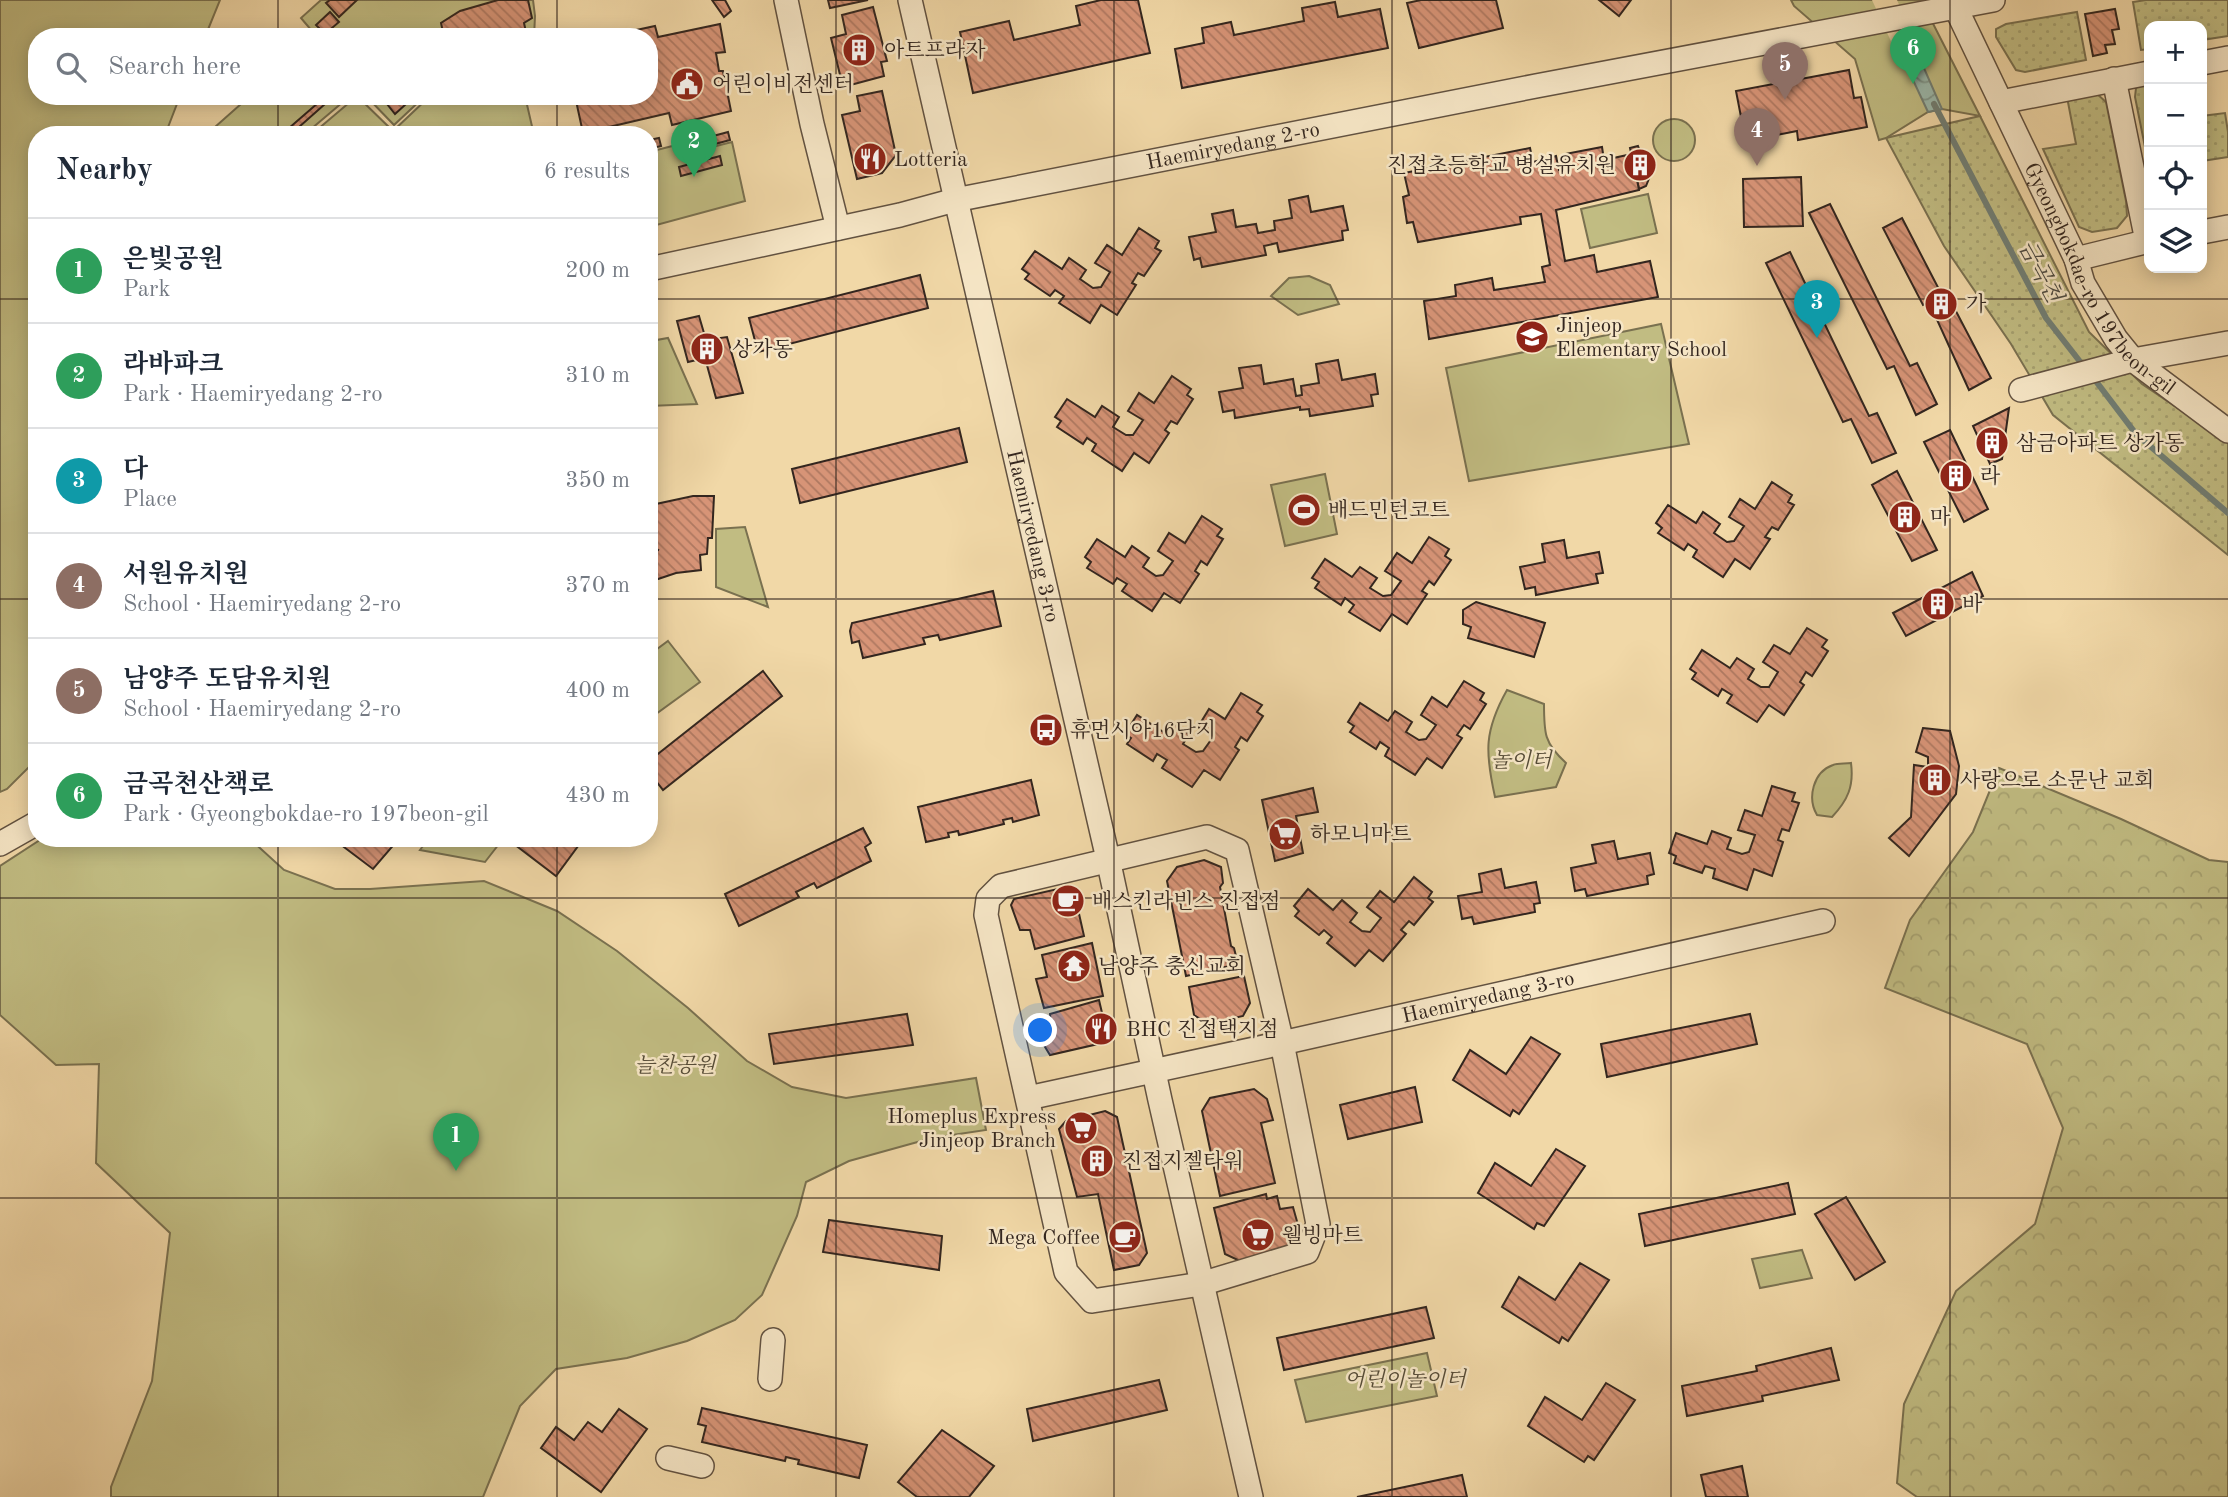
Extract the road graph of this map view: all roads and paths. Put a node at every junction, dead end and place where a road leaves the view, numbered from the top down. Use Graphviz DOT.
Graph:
graph roads {
  1 [pos="786,0"];
  2 [pos="910,0"];
  3 [pos="1993,0"];
  4 [pos="1954,4"];
  5 [pos="2228,58"];
  6 [pos="2207,62"];
  7 [pos="2144,74"];
  8 [pos="2114,79"];
  9 [pos="2001,102"];
  10 [pos="956,200"];
  11 [pos="2144,222"];
  12 [pos="2228,227"];
  13 [pos="838,228"];
  14 [pos="2207,231"];
  15 [pos="2144,242"];
  16 [pos="2076,259"];
  17 [pos="658,267"];
  18 [pos="2228,343"];
  19 [pos="2133,360"];
  20 [pos="2021,390"];
  21 [pos="2228,431"];
  22 [pos="28,828"];
  23 [pos="0,844"];
  24 [pos="1108,859"];
  25 [pos="1823,921"];
  26 [pos="1282,1043"];
  27 [pos="1154,1071"];
  28 [pos="1028,1098"];
  29 [pos="1201,1284"];
  30 [pos="773,1340"];
  31 [pos="770,1379"];
  32 [pos="668,1458"];
  33 [pos="702,1466"];
  34 [pos="1251,1497"];
  1 -- 13 [label="street"];
  2 -- 10 [label="street, Haemiryedang 3-ro"];
  3 -- 4 [label="street"];
  4 -- 9 [label="street, Gyeongbokdae-ro 197beon-gil"];
  4 -- 10 [label="street, Haemiryedang 2-ro"];
  5 -- 6 [label="street"];
  7 -- 8 [label="street"];
  8 -- 9 [label="street"];
  8 -- 11 [label="street"];
  9 -- 16 [label="street, Gyeongbokdae-ro 197beon-gil"];
  10 -- 13 [label="street, Haemiryedang 2-ro"];
  10 -- 24 [label="street, Haemiryedang 3-ro"];
  12 -- 14 [label="street"];
  13 -- 17 [label="street, Haemiryedang 2-ro"];
  15 -- 16 [label="street"];
  16 -- 19 [label="street, Gyeongbokdae-ro 197beon-gil"];
  18 -- 19 [label="street"];
  19 -- 20 [label="street"];
  19 -- 21 [label="street, Gyeongbokdae-ro 197beon-gil"];
  22 -- 23 [label="street"];
  24 -- 26 [label="street"];
  24 -- 27 [label="street, Haemiryedang 3-ro"];
  24 -- 28 [label="street"];
  25 -- 26 [label="street, Haemiryedang 3-ro"];
  26 -- 27 [label="street, Haemiryedang 3-ro"];
  26 -- 29 [label="street"];
  27 -- 28 [label="street"];
  27 -- 29 [label="street, Haemiryedang 3-ro"];
  28 -- 29 [label="street"];
  29 -- 34 [label="street, Haemiryedang 3-ro"];
  30 -- 31 [label="street"];
  32 -- 33 [label="street"];
}
